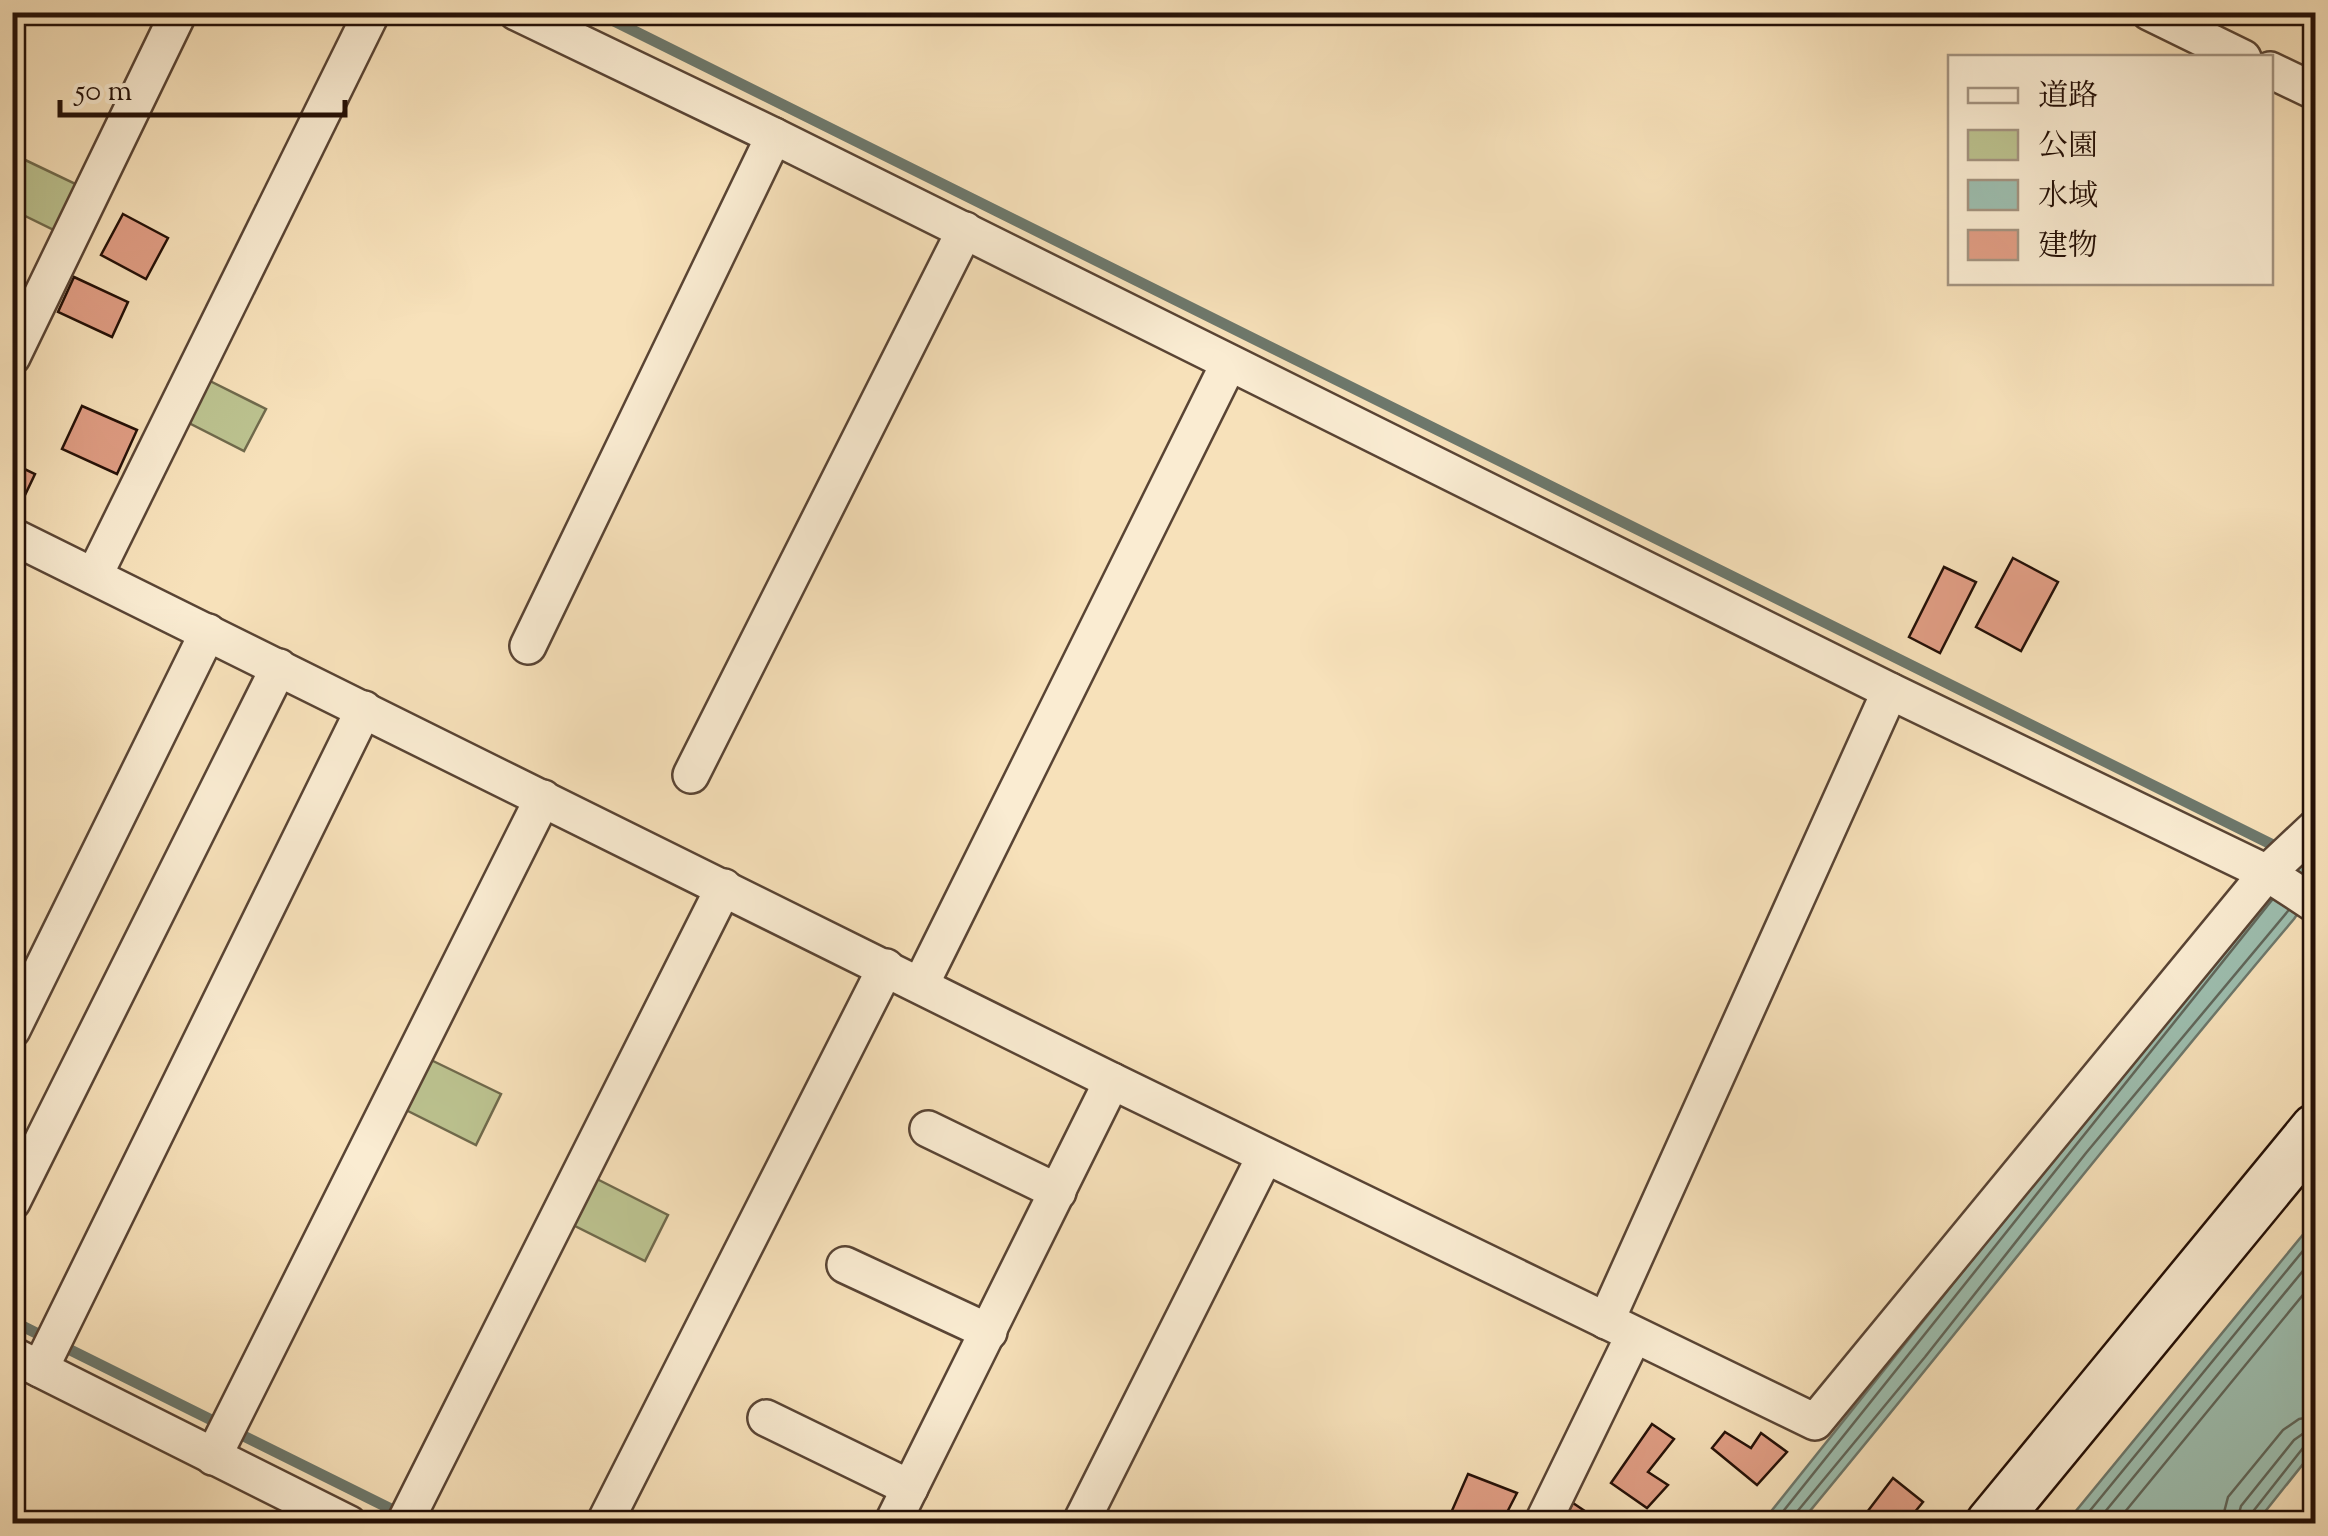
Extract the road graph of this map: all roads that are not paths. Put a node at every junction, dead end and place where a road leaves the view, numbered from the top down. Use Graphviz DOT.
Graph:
graph roads {
  1 [pos="179,12"];
  2 [pos="372,12"];
  3 [pos="516,12"];
  4 [pos="2149,12"];
  5 [pos="2238,55"];
  6 [pos="2273,71"];
  7 [pos="2316,92"];
  8 [pos="774,136"];
  9 [pos="965,230"];
  10 [pos="12,357"];
  11 [pos="1228,363"];
  12 [pos="12,536"];
  13 [pos="94,576"];
  14 [pos="208,632"];
  15 [pos="528,646"];
  16 [pos="280,668"];
  17 [pos="1890,691"];
  18 [pos="364,709"];
  19 [pos="691,775"];
  20 [pos="543,798"];
  21 [pos="2286,857"];
  22 [pos="724,886"];
  23 [pos="2313,903"];
  24 [pos="886,967"];
  25 [pos="922,984"];
  26 [pos="12,1030"];
  27 [pos="1112,1081"];
  28 [pos="928,1128"];
  29 [pos="2316,1129"];
  30 [pos="1265,1156"];
  31 [pos="1058,1192"];
  32 [pos="12,1202"];
  33 [pos="845,1265"];
  34 [pos="1620,1328"];
  35 [pos="988,1332"];
  36 [pos="39,1352"];
  37 [pos="766,1418"];
  38 [pos="221,1440"];
  39 [pos="910,1488"];
  40 [pos="408,1517"];
  41 [pos="349,1524"];
  42 [pos="604,1524"];
  43 [pos="892,1524"];
  44 [pos="1080,1524"];
  45 [pos="1542,1524"];
  46 [pos="1990,1524"];
  1 -- 10 [label="street"];
  2 -- 13 [label="street"];
  3 -- 8 [label="street"];
  4 -- 5 [label="street"];
  6 -- 7 [label="street"];
  8 -- 9 [label="street"];
  8 -- 15 [label="street"];
  9 -- 11 [label="street"];
  9 -- 19 [label="street"];
  11 -- 17 [label="street"];
  11 -- 25 [label="street"];
  12 -- 13 [label="street"];
  13 -- 14 [label="street"];
  14 -- 16 [label="street"];
  14 -- 26 [label="street"];
  16 -- 18 [label="street"];
  16 -- 32 [label="street"];
  17 -- 21 [label="street"];
  17 -- 34 [label="street"];
  18 -- 20 [label="street"];
  18 -- 36 [label="street"];
  20 -- 22 [label="street"];
  20 -- 38 [label="street"];
  21 -- 23 [label="street"];
  21 -- 34 [label="street"];
  22 -- 24 [label="street"];
  22 -- 40 [label="street"];
  24 -- 25 [label="street"];
  24 -- 42 [label="street"];
  25 -- 27 [label="street"];
  27 -- 30 [label="street"];
  27 -- 31 [label="street"];
  28 -- 31 [label="street"];
  29 -- 46 [label="street"];
  30 -- 34 [label="street"];
  30 -- 44 [label="street"];
  31 -- 35 [label="street"];
  33 -- 35 [label="street"];
  34 -- 45 [label="street"];
  35 -- 39 [label="street"];
  36 -- 38 [label="street"];
  37 -- 39 [label="street"];
  38 -- 41 [label="street"];
  39 -- 43 [label="street"];
}
